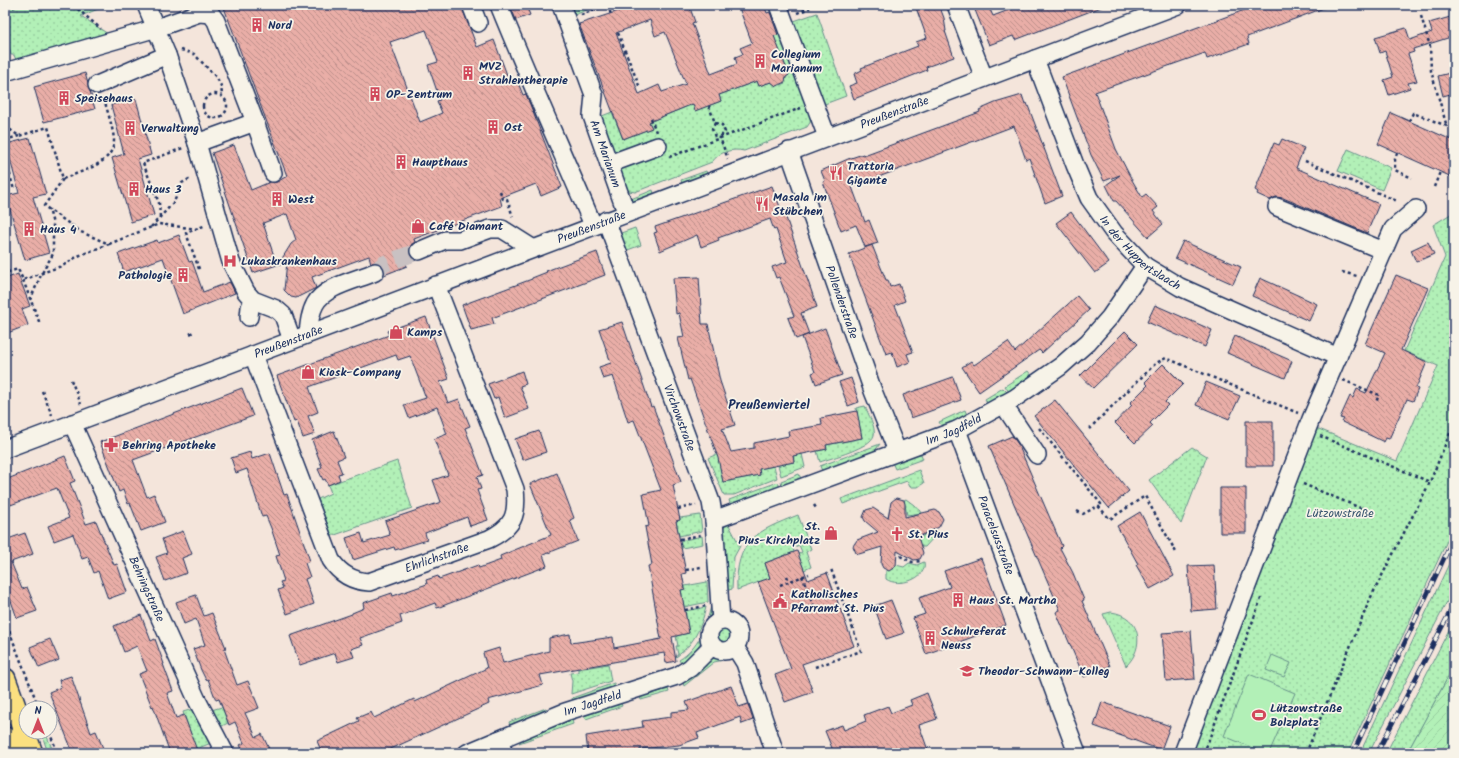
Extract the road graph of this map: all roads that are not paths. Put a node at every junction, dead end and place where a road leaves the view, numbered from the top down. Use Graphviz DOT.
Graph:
graph roads {
  1 [pos="146,5"];
  2 [pos="162,5"];
  3 [pos="471,5"];
  4 [pos="499,5"];
  5 [pos="561,5"];
  6 [pos="778,5"];
  7 [pos="956,5"];
  8 [pos="1178,5"];
  9 [pos="478,23"];
  10 [pos="157,28"];
  11 [pos="167,55"];
  12 [pos="1035,59"];
  13 [pos="5,72"];
  14 [pos="984,78"];
  15 [pos="97,85"];
  16 [pos="255,122"];
  17 [pos="827,137"];
  18 [pos="197,143"];
  19 [pos="789,151"];
  20 [pos="662,152"];
  21 [pos="609,164"];
  22 [pos="273,173"];
  23 [pos="1277,207"];
  24 [pos="1416,209"];
  25 [pos="626,212"];
  26 [pos="599,223"];
  27 [pos="532,248"];
  28 [pos="419,251"];
  29 [pos="1384,251"];
  30 [pos="1145,266"];
  31 [pos="375,272"];
  32 [pos="436,285"];
  33 [pos="300,337"];
  34 [pos="253,355"];
  35 [pos="1338,357"];
  36 [pos="1003,404"];
  37 [pos="79,420"];
  38 [pos="957,430"];
  39 [pos="5,449"];
  40 [pos="897,451"];
  41 [pos="1037,455"];
  42 [pos="710,527"];
  43 [pos="721,621"];
  44 [pos="712,646"];
  45 [pos="735,647"];
  46 [pos="5,679"];
  47 [pos="5,738"];
  48 [pos="501,746"];
  49 [pos="11,753"];
  50 [pos="32,753"];
  51 [pos="225,753"];
  52 [pos="467,753"];
  53 [pos="775,753"];
  54 [pos="1077,753"];
  55 [pos="1183,753"];
  1 -- 10 [label="street"];
  2 -- 10 [label="street"];
  3 -- 9 [label="street"];
  4 -- 26 [label="street, Virchowstraße"];
  5 -- 21 [label="street, Am Marianum"];
  6 -- 17 [label="street"];
  7 -- 14 [label="street"];
  8 -- 12 [label="street, Preußenstraße"];
  10 -- 11 [label="street"];
  10 -- 13 [label="street"];
  10 -- 16 [label="street"];
  11 -- 15 [label="street"];
  11 -- 18 [label="street"];
  12 -- 14 [label="street, Preußenstraße"];
  12 -- 30 [label="street, In der Huppertslaach"];
  14 -- 17 [label="street, Preußenstraße"];
  16 -- 18 [label="street"];
  16 -- 22 [label="street"];
  17 -- 19 [label="street, Preußenstraße"];
  18 -- 33 [label="street"];
  19 -- 25 [label="street, Preußenstraße"];
  19 -- 40 [label="street, Pollenderstraße"];
  20 -- 21 [label="street"];
  21 -- 25 [label="street, Am Marianum"];
  23 -- 29 [label="street"];
  24 -- 29 [label="street"];
  25 -- 26 [label="street, Preußenstraße"];
  26 -- 27 [label="street, Preußenstraße"];
  26 -- 42 [label="street, Virchowstraße"];
  27 -- 28 [label="street"];
  27 -- 32 [label="street, Preußenstraße"];
  29 -- 35 [label="street"];
  30 -- 35 [label="street, In der Huppertslaach"];
  30 -- 36 [label="street, Im Jagdfeld"];
  31 -- 33 [label="street"];
  32 -- 33 [label="street, Preußenstraße"];
  32 -- 34 [label="street, Ehrlichstraße"];
  33 -- 34 [label="street, Preußenstraße"];
  34 -- 37 [label="street, Preußenstraße"];
  35 -- 55 [label="street"];
  36 -- 38 [label="street, Im Jagdfeld"];
  36 -- 41 [label="street"];
  37 -- 39 [label="street, Preußenstraße"];
  37 -- 51 [label="street, Behringstraße"];
  38 -- 40 [label="street, Im Jagdfeld"];
  38 -- 54 [label="street, Paracelsusstraße"];
  40 -- 42 [label="street, Im Jagdfeld"];
  42 -- 43 [label="street, Virchowstraße"];
  43 -- 44 [label="street"];
  43 -- 45 [label="street"];
  44 -- 45 [label="street"];
  44 -- 48 [label="street, Im Jagdfeld"];
  45 -- 53 [label="street"];
  46 -- 50 [label="main road"];
  47 -- 49 [label="main road"];
  48 -- 52 [label="street, Im Jagdfeld"];
}
